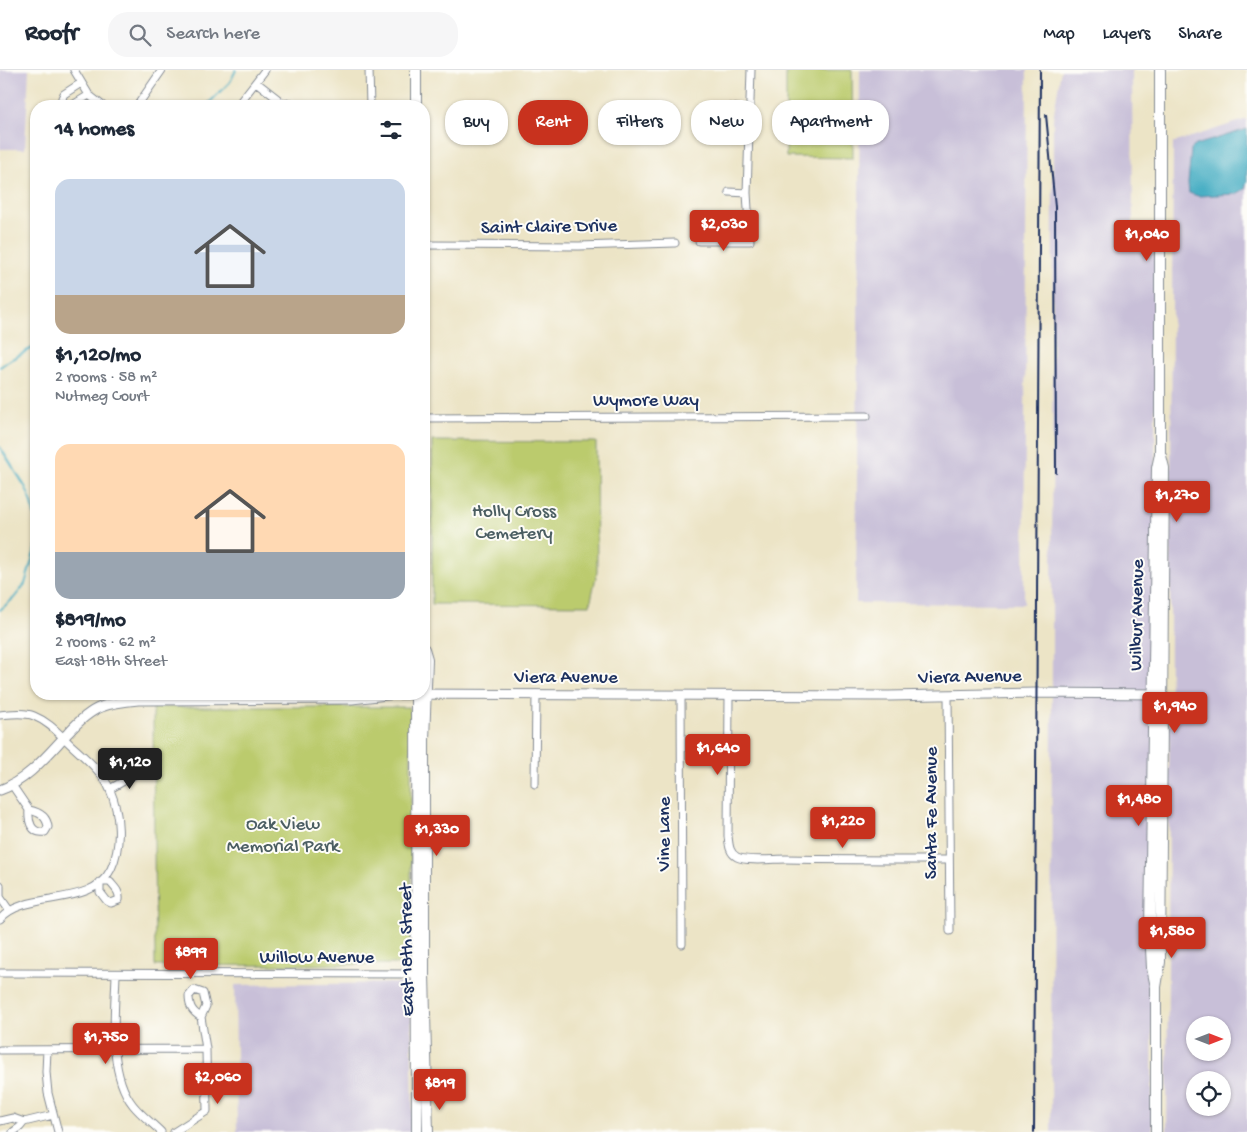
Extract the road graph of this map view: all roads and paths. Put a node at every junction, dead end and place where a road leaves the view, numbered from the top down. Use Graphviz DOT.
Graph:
graph roads {
  1 [pos="74,70"];
  2 [pos="162,70"];
  3 [pos="265,70"];
  4 [pos="369,70"];
  5 [pos="416,70"];
  6 [pos="751,70"];
  7 [pos="1160,70"];
  8 [pos="256,82"];
  9 [pos="81,83"];
  10 [pos="89,95"];
  11 [pos="63,100"];
  12 [pos="81,100"];
  13 [pos="95,100"];
  14 [pos="141,100"];
  15 [pos="242,100"];
  16 [pos="279,100"];
  17 [pos="370,100"];
  18 [pos="416,100"];
  19 [pos="750,100"];
  20 [pos="749,145"];
  21 [pos="729,192"];
  22 [pos="747,193"];
  23 [pos="699,241"];
  24 [pos="675,244"];
  25 [pos="430,245"];
  26 [pos="868,416"];
  27 [pos="430,418"];
  28 [pos="430,694"];
  29 [pos="536,694"];
  30 [pos="681,694"];
  31 [pos="1159,694"];
  32 [pos="729,695"];
  33 [pos="948,696"];
  34 [pos="140,700"];
  35 [pos="421,700"];
  36 [pos="0,714"];
  37 [pos="64,738"];
  38 [pos="139,772"];
  39 [pos="535,784"];
  40 [pos="12,785"];
  41 [pos="110,789"];
  42 [pos="0,790"];
  43 [pos="29,810"];
  44 [pos="948,860"];
  45 [pos="0,885"];
  46 [pos="0,897"];
  47 [pos="9,910"];
  48 [pos="0,919"];
  49 [pos="950,931"];
  50 [pos="682,944"];
  51 [pos="0,974"];
  52 [pos="116,974"];
  53 [pos="420,974"];
  54 [pos="201,1017"];
  55 [pos="115,1049"];
  56 [pos="206,1049"];
  57 [pos="0,1050"];
  58 [pos="47,1050"];
  59 [pos="53,1115"];
  60 [pos="0,1121"];
  61 [pos="24,1122"];
  62 [pos="13,1132"];
  63 [pos="58,1132"];
  64 [pos="161,1132"];
  65 [pos="174,1132"];
  66 [pos="416,1132"];
  67 [pos="428,1132"];
  68 [pos="1156,1132"];
  1 -- 9 [label="street"];
  2 -- 14 [label="street"];
  3 -- 8 [label="street"];
  4 -- 17 [label="street"];
  5 -- 18 [label="main road"];
  6 -- 19 [label="street"];
  7 -- 31 [label="main road, Wilbur Avenue"];
  8 -- 15 [label="street"];
  8 -- 16 [label="street"];
  9 -- 10 [label="street"];
  9 -- 11 [label="street"];
  10 -- 12 [label="street"];
  10 -- 13 [label="street"];
  20 -- 22 [label="street"];
  21 -- 22 [label="street"];
  22 -- 23 [label="street"];
  24 -- 25 [label="street, Saint Claire Drive"];
  26 -- 27 [label="street, Wymore Way"];
  28 -- 29 [label="street, Viera Avenue"];
  29 -- 30 [label="street, Viera Avenue"];
  29 -- 39 [label="street"];
  30 -- 32 [label="street, Viera Avenue"];
  30 -- 50 [label="street, Vine Lane"];
  31 -- 33 [label="street, Viera Avenue"];
  31 -- 68 [label="main road, Wilbur Avenue"];
  32 -- 33 [label="street, Viera Avenue"];
  32 -- 44 [label="street"];
  33 -- 44 [label="street, Santa Fe Avenue"];
  34 -- 37 [label="street, Viera Avenue"];
  35 -- 53 [label="main road, East 18th Street"];
  36 -- 37 [label="street"];
  37 -- 40 [label="street, Viera Avenue"];
  37 -- 41 [label="street"];
  38 -- 41 [label="street"];
  40 -- 42 [label="street, Viera Avenue"];
  40 -- 43 [label="street"];
  41 -- 47 [label="street"];
  44 -- 49 [label="street, Santa Fe Avenue"];
  45 -- 46 [label="street"];
  46 -- 47 [label="street"];
  47 -- 48 [label="street"];
  51 -- 52 [label="street, Willow Avenue"];
  52 -- 53 [label="street, Willow Avenue"];
  52 -- 55 [label="street"];
  53 -- 66 [label="main road, East 18th Street"];
  53 -- 67 [label="main road, East 18th Street"];
  54 -- 56 [label="street"];
  55 -- 56 [label="street"];
  55 -- 58 [label="street"];
  55 -- 64 [label="street"];
  56 -- 65 [label="street"];
  57 -- 58 [label="street"];
  58 -- 59 [label="street"];
  59 -- 61 [label="street"];
  59 -- 63 [label="street"];
  60 -- 61 [label="street"];
  61 -- 62 [label="street"];
}
